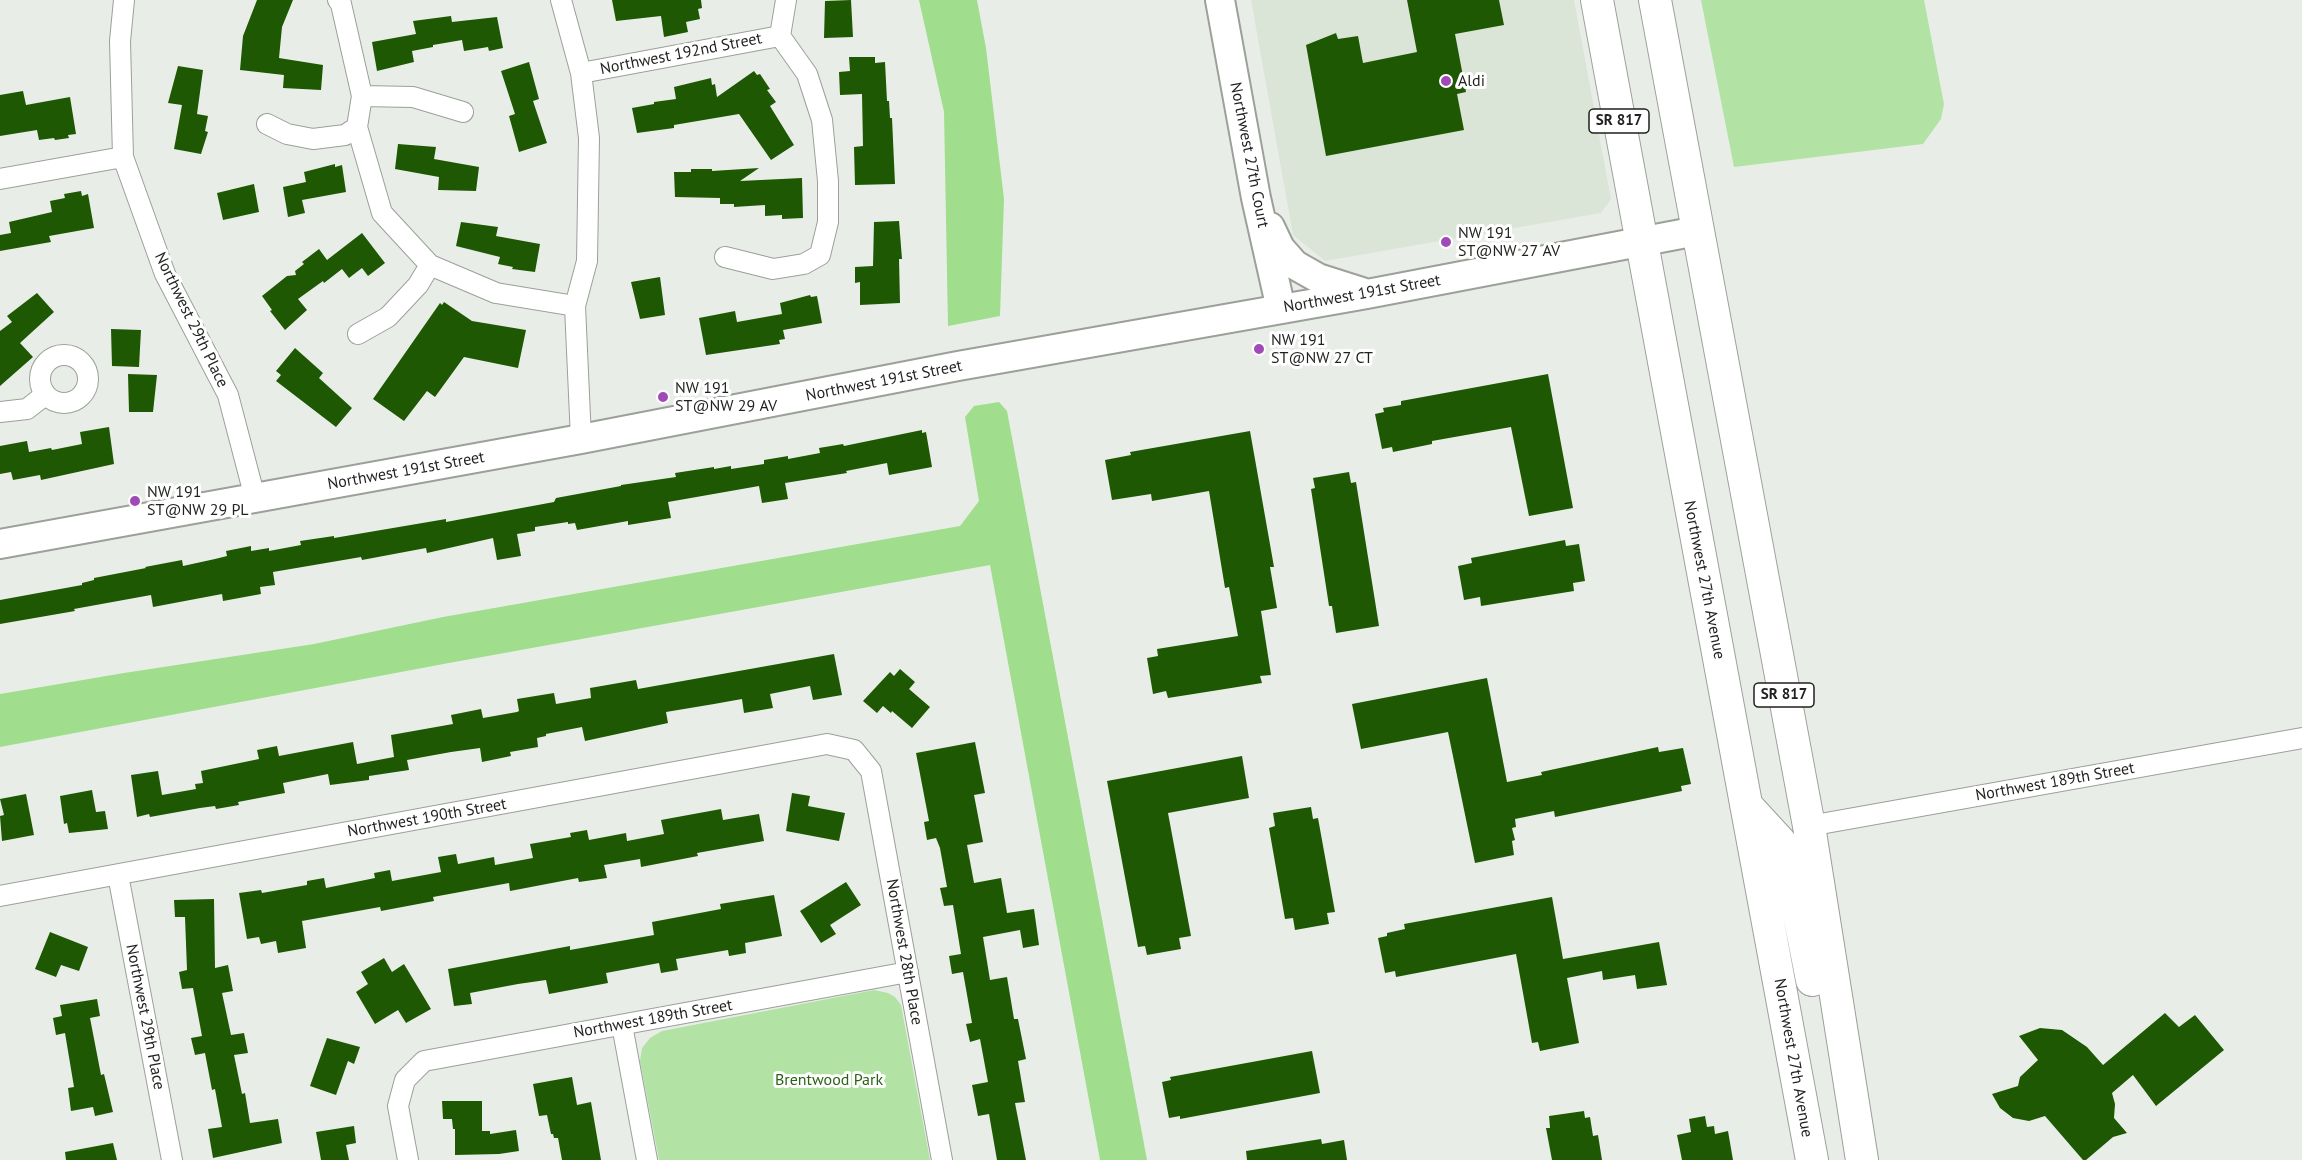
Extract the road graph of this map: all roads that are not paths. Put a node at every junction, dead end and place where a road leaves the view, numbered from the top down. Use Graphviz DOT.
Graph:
graph roads {
  1 [pos="124,0"];
  2 [pos="338,0"];
  3 [pos="561,0"];
  4 [pos="786,0"];
  5 [pos="1220,0"];
  6 [pos="1597,0"];
  7 [pos="1654,0"];
  8 [pos="780,36"];
  9 [pos="581,73"];
  10 [pos="362,96"];
  11 [pos="464,112"];
  12 [pos="267,124"];
  13 [pos="357,127"];
  14 [pos="123,157"];
  15 [pos="0,179"];
  16 [pos="1256,198"];
  17 [pos="1697,231"];
  18 [pos="1641,242"];
  19 [pos="725,257"];
  20 [pos="430,266"];
  21 [pos="1367,294"];
  22 [pos="575,306"];
  23 [pos="1281,309"];
  24 [pos="358,334"];
  25 [pos="45,395"];
  26 [pos="0,412"];
  27 [pos="581,439"];
  28 [pos="255,498"];
  29 [pos="0,544"];
  30 [pos="2302,738"];
  31 [pos="854,750"];
  32 [pos="1746,805"];
  33 [pos="1809,826"];
  34 [pos="118,875"];
  35 [pos="0,896"];
  36 [pos="908,972"];
  37 [pos="622,1025"];
  38 [pos="1853,1106"];
  39 [pos="172,1160"];
  40 [pos="408,1160"];
  41 [pos="647,1160"];
  42 [pos="942,1160"];
  43 [pos="1812,1160"];
  44 [pos="1862,1160"];
  1 -- 14 [label="street, Northwest 29th Place"];
  2 -- 10 [label="street"];
  3 -- 9 [label="street"];
  4 -- 8 [label="street"];
  5 -- 16 [label="street, Northwest 27th Court"];
  6 -- 18 [label="main road, Northwest 27th Avenue / SR 817"];
  7 -- 17 [label="main road, SR 817"];
  8 -- 9 [label="street, Northwest 192nd Street"];
  8 -- 19 [label="street"];
  9 -- 22 [label="street"];
  10 -- 11 [label="street"];
  10 -- 13 [label="street"];
  12 -- 13 [label="street"];
  13 -- 20 [label="street"];
  14 -- 15 [label="street"];
  14 -- 28 [label="street, Northwest 29th Place"];
  16 -- 21 [label="street"];
  16 -- 23 [label="street, Northwest 27th Court"];
  17 -- 18 [label="street, Northwest 191st Street"];
  17 -- 33 [label="main road, SR 817"];
  18 -- 21 [label="street, Northwest 191st Street"];
  18 -- 32 [label="main road, Northwest 27th Avenue / SR 817"];
  20 -- 22 [label="street"];
  20 -- 24 [label="street"];
  21 -- 23 [label="street, Northwest 191st Street"];
  22 -- 27 [label="street"];
  23 -- 27 [label="street, Northwest 191st Street"];
  25 -- 26 [label="street"];
  27 -- 28 [label="street, Northwest 191st Street"];
  28 -- 29 [label="street, Northwest 191st Street"];
  30 -- 33 [label="street, Northwest 189th Street"];
  31 -- 34 [label="street, Northwest 190th Street"];
  31 -- 36 [label="street, Northwest 28th Place"];
  32 -- 38 [label="main road"];
  32 -- 43 [label="main road, Northwest 27th Avenue / SR 817"];
  33 -- 38 [label="main road, SR 817"];
  34 -- 35 [label="street, Northwest 190th Street"];
  34 -- 39 [label="street, Northwest 29th Place"];
  36 -- 37 [label="street, Northwest 189th Street"];
  36 -- 42 [label="street, Northwest 28th Place"];
  37 -- 40 [label="street, Northwest 189th Street"];
  37 -- 41 [label="street"];
  38 -- 44 [label="main road, SR 817"];
}
